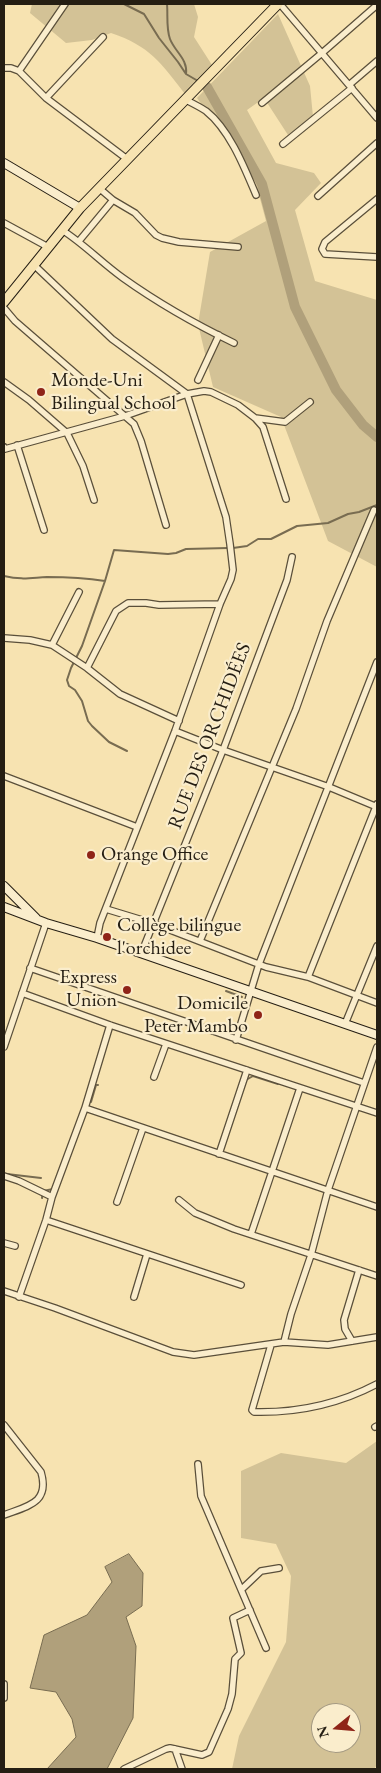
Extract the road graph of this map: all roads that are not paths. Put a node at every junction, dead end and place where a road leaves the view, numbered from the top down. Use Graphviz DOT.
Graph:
graph roads {
  1 [pos="65,4"];
  2 [pos="279,4"];
  3 [pos="377,5"];
  4 [pos="103,37"];
  5 [pos="322,53"];
  6 [pos="377,61"];
  7 [pos="4,68"];
  8 [pos="19,71"];
  9 [pos="351,87"];
  10 [pos="46,98"];
  11 [pos="186,100"];
  12 [pos="262,103"];
  13 [pos="377,118"];
  14 [pos="377,143"];
  15 [pos="283,144"];
  16 [pos="127,159"];
  17 [pos="4,163"];
  18 [pos="99,188"];
  19 [pos="256,196"];
  20 [pos="318,196"];
  21 [pos="377,199"];
  22 [pos="113,200"];
  23 [pos="80,208"];
  24 [pos="4,223"];
  25 [pos="62,230"];
  26 [pos="79,241"];
  27 [pos="238,246"];
  28 [pos="48,247"];
  29 [pos="377,257"];
  30 [pos="34,265"];
  31 [pos="4,302"];
  32 [pos="4,308"];
  33 [pos="219,335"];
  34 [pos="234,342"];
  35 [pos="198,380"];
  36 [pos="4,382"];
  37 [pos="187,394"];
  38 [pos="310,402"];
  39 [pos="125,416"];
  40 [pos="255,418"];
  41 [pos="66,433"];
  42 [pos="17,445"];
  43 [pos="4,448"];
  44 [pos="286,499"];
  45 [pos="94,500"];
  46 [pos="374,510"];
  47 [pos="166,525"];
  48 [pos="44,530"];
  49 [pos="292,556"];
  50 [pos="79,592"];
  51 [pos="220,604"];
  52 [pos="4,638"];
  53 [pos="52,645"];
  54 [pos="377,662"];
  55 [pos="87,668"];
  56 [pos="179,721"];
  57 [pos="175,731"];
  58 [pos="223,750"];
  59 [pos="271,768"];
  60 [pos="4,776"];
  61 [pos="329,787"];
  62 [pos="377,805"];
  63 [pos="137,827"];
  64 [pos="4,886"];
  65 [pos="4,907"];
  66 [pos="106,909"];
  67 [pos="37,920"];
  68 [pos="46,923"];
  69 [pos="152,923"];
  70 [pos="97,938"];
  71 [pos="200,941"];
  72 [pos="377,946"];
  73 [pos="141,954"];
  74 [pos="259,964"];
  75 [pos="30,968"];
  76 [pos="308,977"];
  77 [pos="251,991"];
  78 [pos="22,993"];
  79 [pos="357,995"];
  80 [pos="377,1003"];
  81 [pos="345,1024"];
  82 [pos="110,1025"];
  83 [pos="377,1035"];
  84 [pos="236,1040"];
  85 [pos="166,1044"];
  86 [pos="4,1047"];
  87 [pos="377,1047"];
  88 [pos="246,1070"];
  89 [pos="154,1077"];
  90 [pos="364,1083"];
  91 [pos="300,1088"];
  92 [pos="358,1106"];
  93 [pos="85,1108"];
  94 [pos="377,1113"];
  95 [pos="143,1128"];
  96 [pos="218,1154"];
  97 [pos="271,1172"];
  98 [pos="4,1176"];
  99 [pos="328,1190"];
  100 [pos="52,1197"];
  101 [pos="179,1200"];
  102 [pos="117,1202"];
  103 [pos="377,1207"];
  104 [pos="46,1220"];
  105 [pos="251,1234"];
  106 [pos="4,1243"];
  107 [pos="15,1246"];
  108 [pos="147,1254"];
  109 [pos="311,1255"];
  110 [pos="359,1270"];
  111 [pos="377,1276"];
  112 [pos="241,1285"];
  113 [pos="4,1291"];
  114 [pos="19,1297"];
  115 [pos="134,1297"];
  116 [pos="377,1337"];
  117 [pos="352,1341"];
  118 [pos="284,1342"];
  119 [pos="271,1345"];
  120 [pos="377,1384"];
  121 [pos="4,1425"];
  122 [pos="198,1464"];
  123 [pos="4,1514"];
  124 [pos="279,1568"];
  125 [pos="242,1589"];
  126 [pos="250,1610"];
  127 [pos="266,1648"];
  128 [pos="4,1684"];
  129 [pos="4,1698"];
  130 [pos="175,1749"];
  131 [pos="124,1769"];
  132 [pos="182,1769"];
  1 -- 8 [label="street"];
  2 -- 5 [label="street"];
  2 -- 11 [label="main road"];
  3 -- 5 [label="street"];
  4 -- 10 [label="street"];
  5 -- 9 [label="street"];
  5 -- 12 [label="street"];
  6 -- 9 [label="street"];
  7 -- 8 [label="street"];
  8 -- 10 [label="street"];
  9 -- 13 [label="street"];
  9 -- 15 [label="street"];
  10 -- 16 [label="street"];
  11 -- 16 [label="main road"];
  11 -- 19 [label="street"];
  14 -- 20 [label="street"];
  16 -- 18 [label="main road"];
  17 -- 23 [label="main road"];
  18 -- 22 [label="street"];
  18 -- 23 [label="main road"];
  21 -- 29 [label="street"];
  22 -- 26 [label="street"];
  22 -- 27 [label="street"];
  23 -- 25 [label="main road"];
  24 -- 28 [label="street"];
  25 -- 26 [label="street"];
  25 -- 28 [label="main road"];
  26 -- 33 [label="street"];
  28 -- 30 [label="main road"];
  30 -- 31 [label="main road"];
  30 -- 37 [label="street"];
  32 -- 39 [label="street"];
  33 -- 34 [label="street"];
  33 -- 35 [label="street"];
  36 -- 41 [label="street"];
  37 -- 39 [label="street"];
  37 -- 40 [label="street"];
  37 -- 51 [label="street"];
  38 -- 40 [label="street"];
  39 -- 41 [label="street"];
  39 -- 47 [label="street"];
  40 -- 44 [label="street"];
  41 -- 42 [label="street"];
  41 -- 45 [label="street"];
  42 -- 43 [label="street"];
  42 -- 48 [label="street"];
  46 -- 59 [label="street"];
  49 -- 58 [label="street, RUE DES ORCHIDÉES"];
  50 -- 53 [label="street"];
  51 -- 55 [label="street"];
  51 -- 56 [label="street"];
  52 -- 53 [label="street"];
  53 -- 55 [label="street"];
  54 -- 61 [label="street"];
  55 -- 56 [label="street"];
  56 -- 57 [label="street"];
  57 -- 58 [label="street"];
  57 -- 63 [label="street"];
  58 -- 59 [label="street"];
  58 -- 69 [label="street, RUE DES ORCHIDÉES"];
  59 -- 61 [label="street"];
  59 -- 71 [label="street"];
  60 -- 63 [label="street"];
  61 -- 62 [label="street"];
  61 -- 74 [label="street"];
  62 -- 76 [label="street"];
  63 -- 66 [label="street"];
  64 -- 67 [label="main road"];
  65 -- 67 [label="main road"];
  66 -- 69 [label="street"];
  66 -- 70 [label="street"];
  67 -- 68 [label="main road"];
  68 -- 70 [label="main road"];
  68 -- 75 [label="street"];
  69 -- 71 [label="street"];
  69 -- 73 [label="street, RUE DES ORCHIDÉES"];
  70 -- 73 [label="main road"];
  71 -- 74 [label="street"];
  72 -- 79 [label="street"];
  73 -- 77 [label="main road"];
  74 -- 76 [label="street"];
  74 -- 77 [label="street"];
  75 -- 78 [label="street"];
  75 -- 84 [label="street"];
  76 -- 79 [label="street"];
  77 -- 81 [label="main road"];
  77 -- 84 [label="street"];
  78 -- 82 [label="street"];
  78 -- 86 [label="street"];
  79 -- 80 [label="street"];
  79 -- 81 [label="street"];
  81 -- 83 [label="main road"];
  82 -- 85 [label="street"];
  82 -- 93 [label="street"];
  84 -- 90 [label="street"];
  85 -- 88 [label="street"];
  85 -- 89 [label="street"];
  87 -- 90 [label="street"];
  88 -- 91 [label="street"];
  88 -- 96 [label="street"];
  90 -- 92 [label="street"];
  91 -- 92 [label="street"];
  91 -- 97 [label="street"];
  92 -- 94 [label="street"];
  92 -- 99 [label="street"];
  93 -- 95 [label="street"];
  93 -- 100 [label="street"];
  95 -- 96 [label="street"];
  95 -- 102 [label="street"];
  96 -- 97 [label="street"];
  97 -- 99 [label="street"];
  97 -- 105 [label="street"];
  98 -- 100 [label="street"];
  99 -- 103 [label="street"];
  99 -- 109 [label="street"];
  100 -- 104 [label="street"];
  101 -- 105 [label="street"];
  104 -- 108 [label="street"];
  104 -- 114 [label="street"];
  105 -- 109 [label="street"];
  106 -- 107 [label="street"];
  108 -- 112 [label="street"];
  108 -- 115 [label="street"];
  109 -- 110 [label="street"];
  109 -- 118 [label="street"];
  110 -- 111 [label="street"];
  110 -- 117 [label="street"];
  113 -- 114 [label="street"];
  114 -- 119 [label="street"];
  116 -- 117 [label="street"];
  117 -- 118 [label="street"];
  118 -- 119 [label="street"];
  119 -- 120 [label="street"];
  121 -- 123 [label="street"];
  122 -- 125 [label="street"];
  124 -- 125 [label="street"];
  125 -- 126 [label="street"];
  126 -- 127 [label="street"];
  126 -- 130 [label="street"];
  128 -- 129 [label="street"];
  130 -- 131 [label="street"];
  130 -- 132 [label="street"];
}
